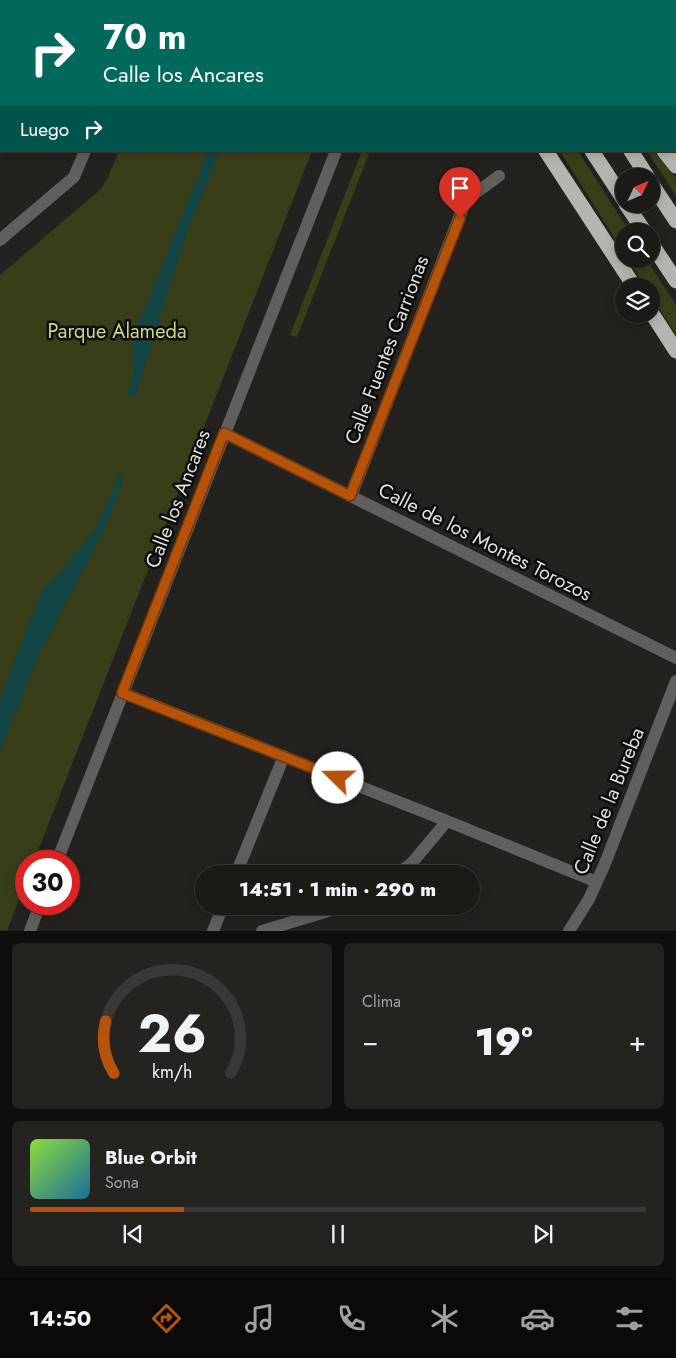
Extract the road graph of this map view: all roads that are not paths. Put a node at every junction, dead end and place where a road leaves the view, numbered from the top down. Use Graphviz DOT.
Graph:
graph roads {
  1 [pos="85,152"];
  2 [pos="336,152"];
  3 [pos="547,152"];
  4 [pos="593,152"];
  5 [pos="632,152"];
  6 [pos="665,152"];
  7 [pos="676,166"];
  8 [pos="642,168"];
  9 [pos="499,176"];
  10 [pos="615,186"];
  11 [pos="660,197"];
  12 [pos="676,222"];
  13 [pos="0,240"];
  14 [pos="660,257"];
  15 [pos="629,278"];
  16 [pos="676,281"];
  17 [pos="658,323"];
  18 [pos="676,350"];
  19 [pos="224,433"];
  20 [pos="350,496"];
  21 [pos="676,658"];
  22 [pos="676,681"];
  23 [pos="122,693"];
  24 [pos="284,756"];
  25 [pos="447,821"];
  26 [pos="61,850"];
  27 [pos="240,865"];
  28 [pos="410,865"];
  29 [pos="597,882"];
  30 [pos="36,915"];
  31 [pos="219,915"];
  32 [pos="314,915"];
  33 [pos="30,930"];
  34 [pos="213,930"];
  35 [pos="262,930"];
  36 [pos="569,930"];
  1 -- 13 [label="street"];
  2 -- 19 [label="street, Calle los Ancares"];
  3 -- 15 [label="highway"];
  4 -- 10 [label="highway"];
  5 -- 8 [label="highway"];
  6 -- 7 [label="highway"];
  9 -- 20 [label="street, Calle Fuentes Carrionas"];
  11 -- 12 [label="highway"];
  14 -- 16 [label="highway"];
  17 -- 18 [label="highway"];
  19 -- 20 [label="street, Calle de los Montes Torozos"];
  19 -- 23 [label="street, Calle los Ancares"];
  20 -- 21 [label="street, Calle de los Montes Torozos"];
  22 -- 29 [label="street, Calle de la Bureba"];
  23 -- 24 [label="street"];
  23 -- 26 [label="street, Calle los Ancares"];
  24 -- 25 [label="street"];
  24 -- 27 [label="street"];
  25 -- 28 [label="street"];
  25 -- 29 [label="street"];
  29 -- 36 [label="street, Calle de la Bureba"];
  30 -- 33 [label="street"];
  31 -- 34 [label="street"];
  32 -- 35 [label="street"];
}
